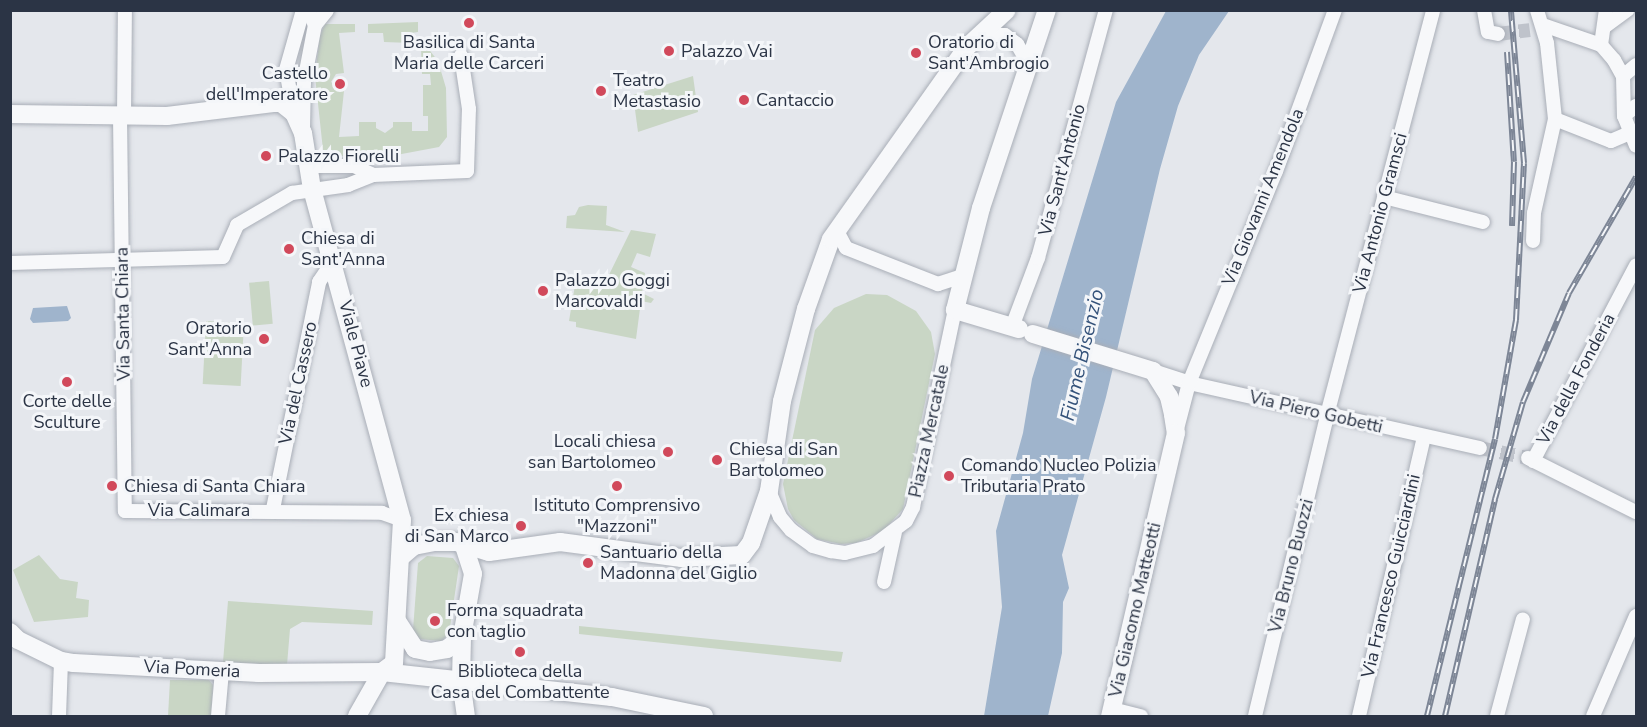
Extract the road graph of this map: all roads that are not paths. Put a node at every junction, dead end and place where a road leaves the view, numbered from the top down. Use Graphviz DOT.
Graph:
graph roads {
  1 [pos="125,10"];
  2 [pos="303,10"];
  3 [pos="308,10"];
  4 [pos="327,10"];
  5 [pos="1006,10"];
  6 [pos="1047,10"];
  7 [pos="1106,10"];
  8 [pos="1335,10"];
  9 [pos="1433,10"];
  10 [pos="1484,10"];
  11 [pos="1538,10"];
  12 [pos="1606,10"];
  13 [pos="1627,10"];
  14 [pos="315,25"];
  15 [pos="1537,27"];
  16 [pos="1604,27"];
  17 [pos="1498,34"];
  18 [pos="977,35"];
  19 [pos="1601,45"];
  20 [pos="461,56"];
  21 [pos="1029,65"];
  22 [pos="1636,65"];
  23 [pos="1623,76"];
  24 [pos="1636,106"];
  25 [pos="294,113"];
  26 [pos="10,114"];
  27 [pos="122,116"];
  28 [pos="1624,116"];
  29 [pos="1555,119"];
  30 [pos="303,133"];
  31 [pos="1630,133"];
  32 [pos="1636,146"];
  33 [pos="307,166"];
  34 [pos="373,175"];
  35 [pos="312,189"];
  36 [pos="1384,197"];
  37 [pos="1483,222"];
  38 [pos="837,231"];
  39 [pos="1533,241"];
  40 [pos="121,258"];
  41 [pos="334,260"];
  42 [pos="10,263"];
  43 [pos="1636,266"];
  44 [pos="962,276"];
  45 [pos="956,310"];
  46 [pos="1021,330"];
  47 [pos="1153,370"];
  48 [pos="1189,382"];
  49 [pos="1327,415"];
  50 [pos="1176,433"];
  51 [pos="1424,436"];
  52 [pos="1480,448"];
  53 [pos="769,491"];
  54 [pos="273,510"];
  55 [pos="125,511"];
  56 [pos="1636,512"];
  57 [pos="402,520"];
  58 [pos="895,532"];
  59 [pos="464,546"];
  60 [pos="402,556"];
  61 [pos="884,582"];
  62 [pos="1636,616"];
  63 [pos="396,619"];
  64 [pos="1523,620"];
  65 [pos="10,632"];
  66 [pos="462,637"];
  67 [pos="430,652"];
  68 [pos="61,661"];
  69 [pos="222,671"];
  70 [pos="382,672"];
  71 [pos="461,681"];
  72 [pos="1111,713"];
  73 [pos="59,717"];
  74 [pos="219,717"];
  75 [pos="357,717"];
  76 [pos="466,717"];
  77 [pos="704,717"];
  78 [pos="1141,717"];
  79 [pos="1255,717"];
  80 [pos="1359,717"];
  81 [pos="1497,717"];
  82 [pos="1593,717"];
  1 -- 27 [label="street, Via Santa Chiara"];
  2 -- 25 [label="street, Viale Piave"];
  3 -- 14 [label="street"];
  4 -- 14 [label="street"];
  5 -- 18 [label="street"];
  6 -- 21 [label="street, Piazza Mercatale"];
  7 -- 46 [label="street, Via Sant'Antonio"];
  8 -- 48 [label="street, Via Giovanni Amendola"];
  9 -- 36 [label="street, Via Antonio Gramsci"];
  10 -- 17 [label="street"];
  11 -- 15 [label="street"];
  12 -- 16 [label="street"];
  13 -- 16 [label="street"];
  14 -- 30 [label="street, Viale Piave"];
  15 -- 19 [label="street"];
  15 -- 29 [label="street"];
  16 -- 19 [label="street"];
  18 -- 21 [label="street"];
  18 -- 38 [label="street"];
  19 -- 23 [label="street"];
  20 -- 34 [label="street"];
  21 -- 44 [label="street, Piazza Mercatale"];
  22 -- 23 [label="street"];
  23 -- 28 [label="street"];
  24 -- 28 [label="street"];
  25 -- 27 [label="street"];
  25 -- 30 [label="street, Viale Piave"];
  26 -- 27 [label="street"];
  27 -- 40 [label="street, Via Santa Chiara"];
  28 -- 31 [label="street"];
  29 -- 31 [label="street"];
  29 -- 39 [label="street"];
  30 -- 33 [label="street, Viale Piave"];
  31 -- 32 [label="street"];
  33 -- 34 [label="street"];
  33 -- 35 [label="street, Viale Piave"];
  34 -- 35 [label="street"];
  35 -- 40 [label="street"];
  35 -- 41 [label="street, Viale Piave"];
  36 -- 37 [label="street"];
  36 -- 49 [label="street, Via Antonio Gramsci"];
  38 -- 44 [label="street"];
  38 -- 53 [label="street"];
  40 -- 42 [label="street"];
  40 -- 55 [label="street, Via Santa Chiara"];
  41 -- 54 [label="street, Via del Cassero"];
  41 -- 57 [label="street, Viale Piave"];
  43 -- 56 [label="street, Via della Fonderia"];
  44 -- 45 [label="street, Piazza Mercatale"];
  45 -- 46 [label="street"];
  45 -- 58 [label="street, Piazza Mercatale"];
  46 -- 47 [label="street"];
  47 -- 48 [label="street, Via Piero Gobetti"];
  47 -- 50 [label="street, Via Giacomo Matteotti"];
  48 -- 49 [label="street, Via Piero Gobetti"];
  48 -- 50 [label="street, Via Giacomo Matteotti"];
  49 -- 51 [label="street, Via Piero Gobetti"];
  49 -- 79 [label="street, Via Bruno Buozzi"];
  50 -- 72 [label="street, Via Giacomo Matteotti"];
  51 -- 52 [label="street, Via Piero Gobetti"];
  51 -- 80 [label="street, Via Francesco Guicciardini"];
  53 -- 58 [label="street, Piazza Mercatale"];
  53 -- 59 [label="street"];
  54 -- 55 [label="street, Via Calimara"];
  54 -- 57 [label="street, Via Calimara"];
  57 -- 60 [label="street, Viale Piave"];
  58 -- 61 [label="street"];
  59 -- 60 [label="street"];
  59 -- 66 [label="street"];
  60 -- 63 [label="street"];
  62 -- 82 [label="street"];
  63 -- 67 [label="street"];
  63 -- 70 [label="street"];
  64 -- 81 [label="street"];
  65 -- 68 [label="street, Via Pomeria"];
  66 -- 67 [label="street"];
  66 -- 71 [label="street"];
  67 -- 71 [label="street"];
  68 -- 69 [label="street, Via Pomeria"];
  68 -- 73 [label="street"];
  69 -- 70 [label="street, Via Pomeria"];
  69 -- 74 [label="street"];
  70 -- 71 [label="street, Via Pomeria"];
  70 -- 75 [label="street"];
  71 -- 76 [label="street"];
  71 -- 77 [label="street, Via Pomeria"];
  72 -- 78 [label="street"];
}
